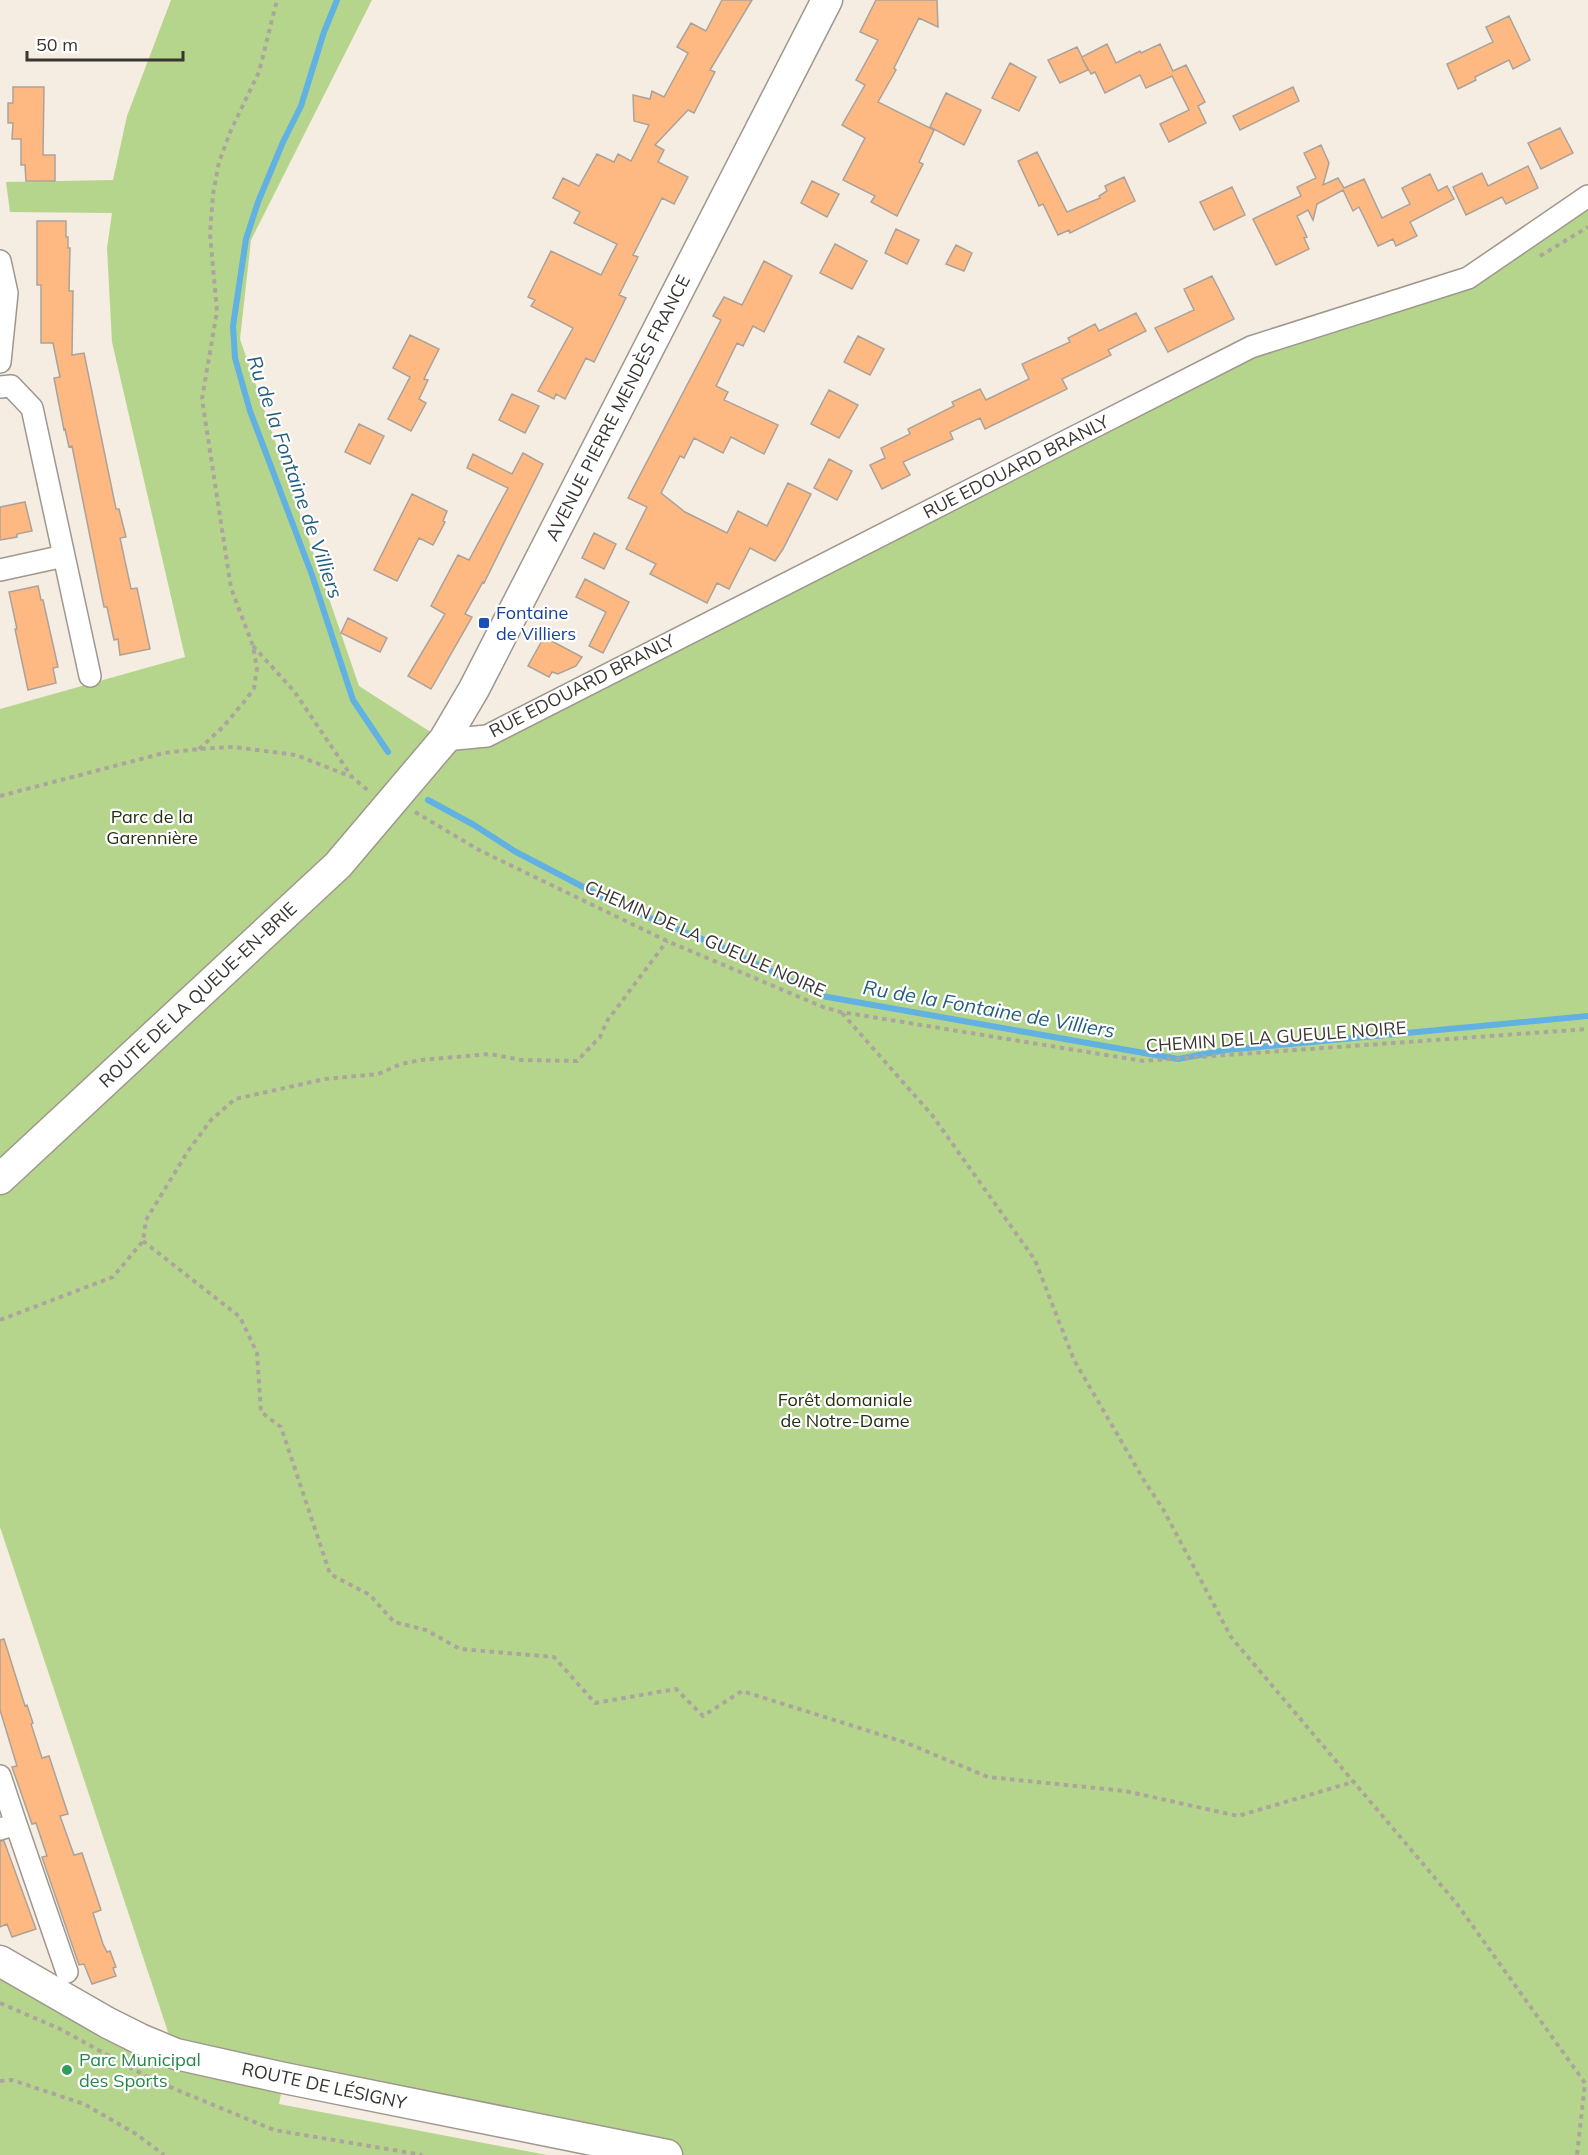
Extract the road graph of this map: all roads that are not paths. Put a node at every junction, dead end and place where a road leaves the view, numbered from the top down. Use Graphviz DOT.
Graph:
graph roads {
  1 [pos="827,0"];
  2 [pos="1588,196"];
  3 [pos="0,261"];
  4 [pos="0,362"];
  5 [pos="0,387"];
  6 [pos="64,556"];
  7 [pos="0,570"];
  8 [pos="90,676"];
  9 [pos="444,740"];
  10 [pos="400,807"];
  11 [pos="0,1179"];
  12 [pos="0,1776"];
  13 [pos="8,1827"];
  14 [pos="0,1961"];
  15 [pos="67,1972"];
  16 [pos="667,2155"];
  1 -- 9 [label="main road, AVENUE PIERRE MENDÈS FRANCE"];
  2 -- 9 [label="street, RUE EDOUARD BRANLY"];
  3 -- 4 [label="street"];
  5 -- 6 [label="street"];
  6 -- 7 [label="street"];
  6 -- 8 [label="street"];
  9 -- 10 [label="main road, AVENUE PIERRE MENDÈS FRANCE"];
  10 -- 11 [label="main road, ROUTE DE LA QUEUE-EN-BRIE"];
  12 -- 13 [label="street"];
  13 -- 15 [label="street"];
  14 -- 16 [label="main road, ROUTE DE LÉSIGNY"];
}
